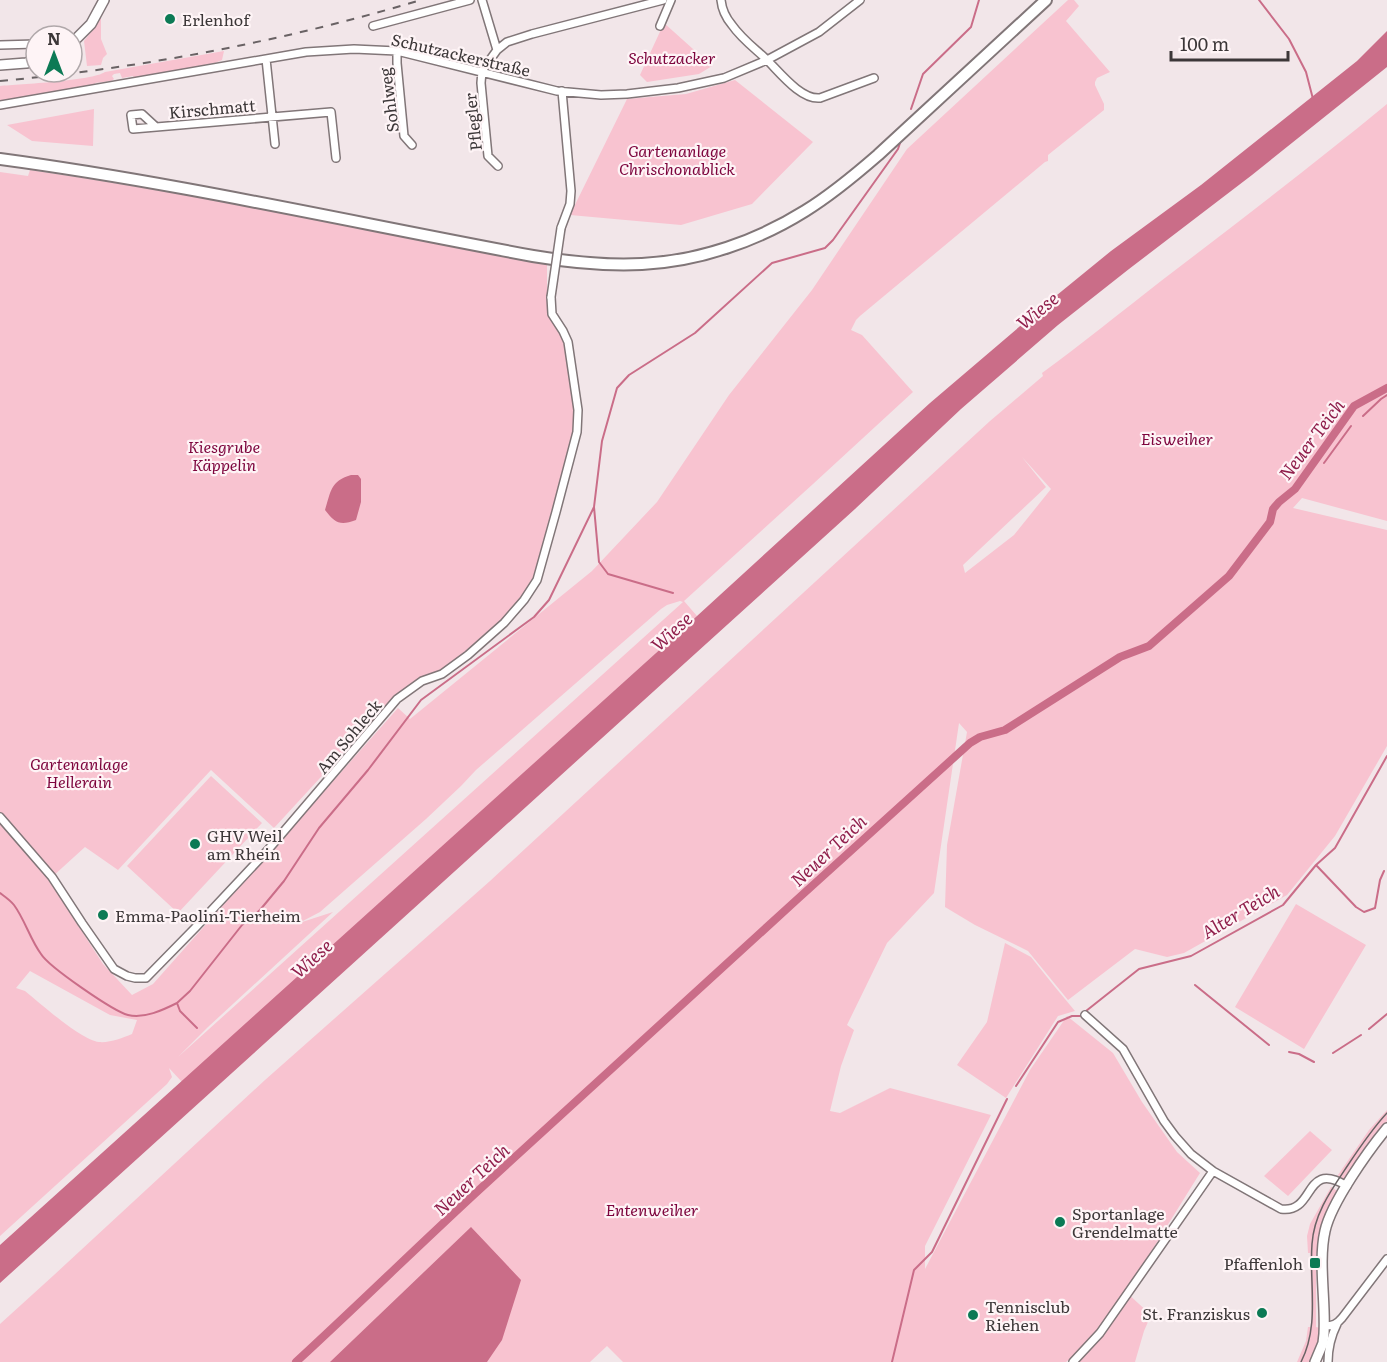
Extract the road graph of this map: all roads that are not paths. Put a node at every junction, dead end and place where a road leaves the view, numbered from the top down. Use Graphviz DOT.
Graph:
graph roads {
  1 [pos="104,0"];
  2 [pos="470,0"];
  3 [pos="482,0"];
  4 [pos="663,0"];
  5 [pos="671,0"];
  6 [pos="721,0"];
  7 [pos="860,0"];
  8 [pos="1046,0"];
  9 [pos="629,4"];
  10 [pos="373,26"];
  11 [pos="660,26"];
  12 [pos="84,31"];
  13 [pos="24,44"];
  14 [pos="0,45"];
  15 [pos="497,50"];
  16 [pos="397,51"];
  17 [pos="266,59"];
  18 [pos="767,60"];
  19 [pos="24,63"];
  20 [pos="0,65"];
  21 [pos="482,71"];
  22 [pos="874,78"];
  23 [pos="562,92"];
  24 [pos="0,105"];
  25 [pos="272,116"];
  26 [pos="155,126"];
  27 [pos="275,144"];
  28 [pos="412,145"];
  29 [pos="336,158"];
  30 [pos="0,159"];
  31 [pos="498,166"];
  32 [pos="0,817"];
  33 [pos="1085,1015"];
  34 [pos="1387,1128"];
  35 [pos="1213,1171"];
  36 [pos="1347,1186"];
  37 [pos="1387,1259"];
  38 [pos="1337,1323"];
  39 [pos="1325,1326"];
  40 [pos="1073,1362"];
  41 [pos="1315,1362"];
  42 [pos="1328,1362"];
  1 -- 12 [label="main road"];
  2 -- 10 [label="street"];
  3 -- 15 [label="street"];
  4 -- 9 [label="street"];
  5 -- 11 [label="street"];
  6 -- 18 [label="street"];
  7 -- 18 [label="street, Schutzackerstraße"];
  8 -- 30 [label="main road"];
  9 -- 15 [label="street"];
  13 -- 14 [label="street"];
  15 -- 21 [label="street"];
  16 -- 17 [label="street, Schutzackerstraße"];
  16 -- 21 [label="street, Schutzackerstraße"];
  16 -- 28 [label="street, Sohlweg"];
  17 -- 24 [label="street, Schutzackerstraße"];
  17 -- 25 [label="street, Kirschmatt"];
  18 -- 22 [label="street"];
  18 -- 23 [label="street, Schutzackerstraße"];
  19 -- 20 [label="main road"];
  21 -- 23 [label="street, Schutzackerstraße"];
  21 -- 31 [label="street, Pflegler"];
  23 -- 32 [label="street, Am Sohleck, bridge"];
  25 -- 26 [label="street, Kirschmatt"];
  25 -- 27 [label="street, Kirschmatt"];
  25 -- 29 [label="street, Kirschmatt"];
  33 -- 35 [label="street"];
  34 -- 36 [label="main road"];
  35 -- 36 [label="street"];
  35 -- 40 [label="street"];
  36 -- 39 [label="main road"];
  37 -- 38 [label="street"];
  38 -- 39 [label="street"];
  38 -- 42 [label="street"];
  39 -- 41 [label="main road"];
}
